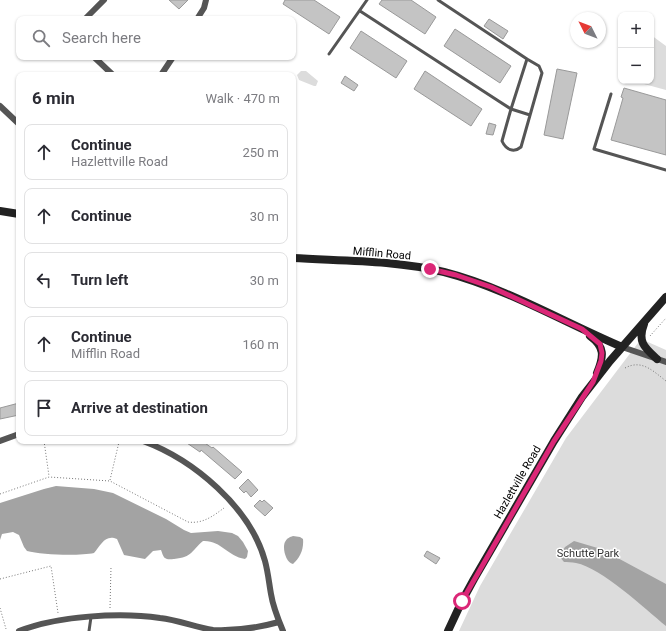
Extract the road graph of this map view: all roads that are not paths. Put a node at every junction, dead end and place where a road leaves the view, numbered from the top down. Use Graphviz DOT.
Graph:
graph roads {
  1 [pos="104,0"];
  2 [pos="206,0"];
  3 [pos="366,0"];
  4 [pos="438,0"];
  5 [pos="360,10"];
  6 [pos="88,16"];
  7 [pos="199,16"];
  8 [pos="329,54"];
  9 [pos="527,59"];
  10 [pos="97,60"];
  11 [pos="171,60"];
  12 [pos="110,72"];
  13 [pos="163,72"];
  14 [pos="610,94"];
  15 [pos="0,106"];
  16 [pos="511,109"];
  17 [pos="530,114"];
  18 [pos="16,121"];
  19 [pos="666,170"];
  20 [pos="0,211"];
  21 [pos="16,214"];
  22 [pos="296,258"];
  23 [pos="666,297"];
  24 [pos="645,322"];
  25 [pos="582,329"];
  26 [pos="622,347"];
  27 [pos="657,359"];
  28 [pos="666,362"];
  29 [pos="593,382"];
  30 [pos="16,435"];
  31 [pos="0,440"];
  32 [pos="150,444"];
  33 [pos="91,616"];
  34 [pos="279,622"];
  35 [pos="196,629"];
  36 [pos="19,631"];
  37 [pos="89,631"];
  38 [pos="283,631"];
  39 [pos="448,631"];
  1 -- 6 [label="street"];
  2 -- 7 [label="street"];
  3 -- 5 [label="lane"];
  4 -- 9 [label="lane"];
  5 -- 8 [label="lane"];
  5 -- 16 [label="lane"];
  9 -- 16 [label="lane"];
  9 -- 17 [label="lane"];
  10 -- 12 [label="street"];
  11 -- 13 [label="street"];
  14 -- 19 [label="lane"];
  15 -- 18 [label="street"];
  16 -- 17 [label="lane"];
  16 -- 17 [label="lane"];
  20 -- 21 [label="main road"];
  22 -- 25 [label="main road, Mifflin Road"];
  23 -- 24 [label="main road, Hazlettville Road"];
  24 -- 26 [label="main road, Hazlettville Road"];
  24 -- 27 [label="main road"];
  25 -- 26 [label="main road, Mifflin Road"];
  25 -- 29 [label="main road"];
  26 -- 27 [label="street"];
  26 -- 29 [label="main road, Hazlettville Road"];
  27 -- 28 [label="street"];
  29 -- 39 [label="main road, Hazlettville Road"];
  30 -- 31 [label="street"];
  32 -- 34 [label="street"];
  33 -- 35 [label="street"];
  33 -- 36 [label="street"];
  33 -- 37 [label="lane"];
  34 -- 35 [label="street"];
  34 -- 38 [label="street"];
}
